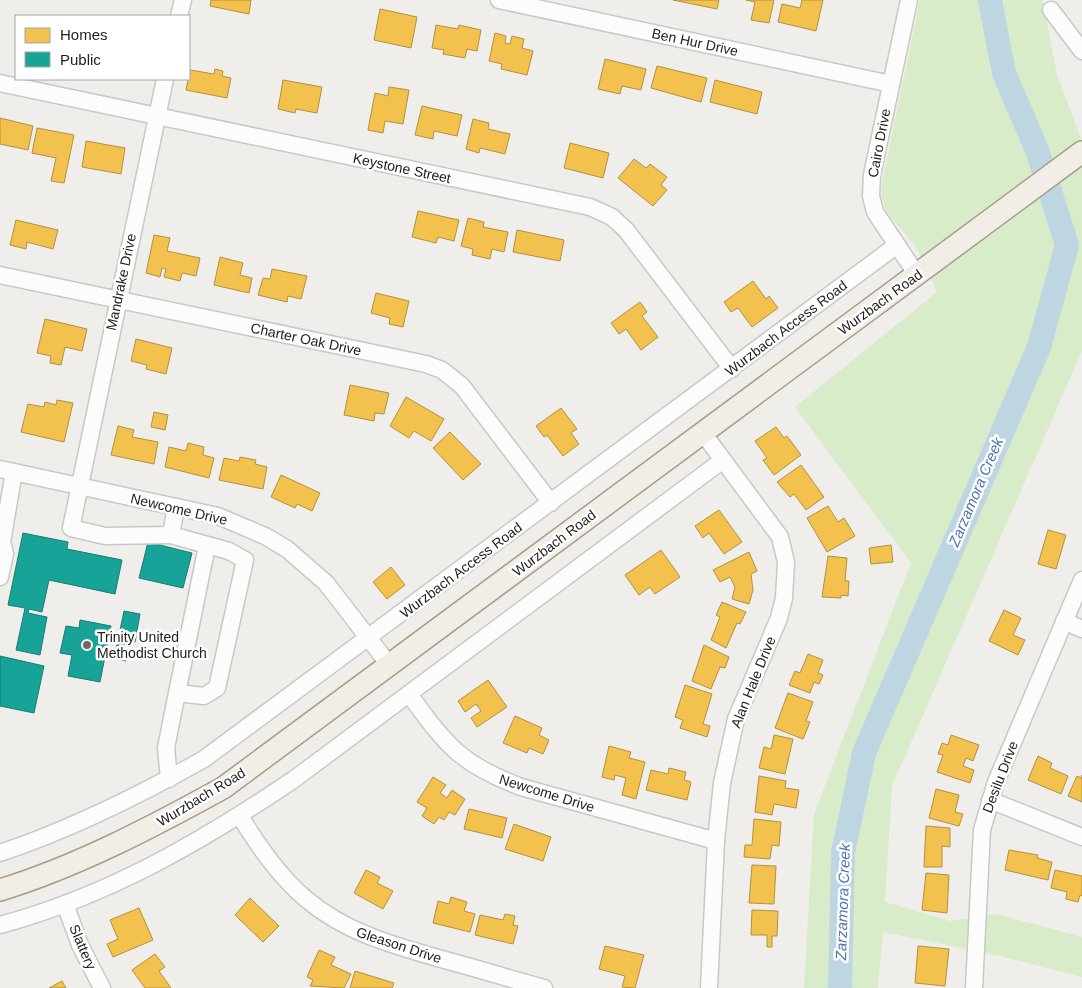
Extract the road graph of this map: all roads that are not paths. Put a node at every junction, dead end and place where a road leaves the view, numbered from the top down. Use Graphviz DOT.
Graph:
graph roads {
  1 [pos="183,0"];
  2 [pos="499,0"];
  3 [pos="910,0"];
  4 [pos="1051,10"];
  5 [pos="179,15"];
  6 [pos="1082,51"];
  7 [pos="165,80"];
  8 [pos="0,83"];
  9 [pos="891,84"];
  10 [pos="156,116"];
  11 [pos="1082,152"];
  12 [pos="897,245"];
  13 [pos="0,275"];
  14 [pos="917,275"];
  15 [pos="118,300"];
  16 [pos="732,369"];
  17 [pos="703,433"];
  18 [pos="723,460"];
  19 [pos="7,470"];
  20 [pos="78,486"];
  21 [pos="551,503"];
  22 [pos="176,507"];
  23 [pos="171,535"];
  24 [pos="207,546"];
  25 [pos="0,578"];
  26 [pos="1082,580"];
  27 [pos="1064,621"];
  28 [pos="1082,629"];
  29 [pos="370,637"];
  30 [pos="390,666"];
  31 [pos="177,693"];
  32 [pos="409,694"];
  33 [pos="169,779"];
  34 [pos="990,800"];
  35 [pos="240,816"];
  36 [pos="1082,837"];
  37 [pos="716,841"];
  38 [pos="0,853"];
  39 [pos="0,890"];
  40 [pos="66,904"];
  41 [pos="0,924"];
  42 [pos="102,988"];
  43 [pos="544,988"];
  44 [pos="709,988"];
  45 [pos="974,988"];
  1 -- 5 [label="street"];
  2 -- 9 [label="street, Ben Hur Drive"];
  3 -- 9 [label="street, Cairo Drive"];
  4 -- 6 [label="street"];
  7 -- 10 [label="street, Mandrake Drive"];
  8 -- 10 [label="street, Keystone Street"];
  9 -- 12 [label="street, Cairo Drive"];
  10 -- 15 [label="street, Mandrake Drive"];
  10 -- 16 [label="street, Keystone Street"];
  11 -- 14 [label="main road, Wurzbach Road"];
  12 -- 14 [label="street, Cairo Drive"];
  12 -- 16 [label="street, Wurzbach Access Road"];
  13 -- 15 [label="street, Charter Oak Drive"];
  14 -- 17 [label="main road, Wurzbach Road"];
  15 -- 20 [label="street, Mandrake Drive"];
  15 -- 21 [label="street, Charter Oak Drive"];
  16 -- 21 [label="street, Wurzbach Access Road"];
  17 -- 18 [label="street, Alan Hale Drive"];
  17 -- 30 [label="main road, Wurzbach Road"];
  18 -- 32 [label="street"];
  18 -- 37 [label="street, Alan Hale Drive"];
  19 -- 20 [label="street, Newcome Drive"];
  19 -- 25 [label="street"];
  20 -- 22 [label="street, Newcome Drive"];
  20 -- 23 [label="street, Mandrake Drive"];
  21 -- 29 [label="street, Wurzbach Access Road"];
  22 -- 23 [label="street"];
  22 -- 29 [label="street, Newcome Drive"];
  23 -- 24 [label="street"];
  24 -- 31 [label="street"];
  24 -- 31 [label="street"];
  26 -- 27 [label="street, Desilu Drive"];
  27 -- 28 [label="street"];
  27 -- 34 [label="street, Desilu Drive"];
  29 -- 30 [label="street, Newcome Drive"];
  29 -- 33 [label="street, Wurzbach Access Road"];
  30 -- 39 [label="main road, Wurzbach Road"];
  31 -- 33 [label="street"];
  32 -- 35 [label="street"];
  32 -- 37 [label="street, Newcome Drive"];
  33 -- 38 [label="street, Wurzbach Access Road"];
  34 -- 36 [label="street"];
  34 -- 45 [label="street, Desilu Drive"];
  35 -- 40 [label="street"];
  35 -- 43 [label="street, Gleason Drive"];
  37 -- 44 [label="street, Alan Hale Drive"];
  40 -- 41 [label="street"];
  40 -- 42 [label="street, Slattery"];
}
